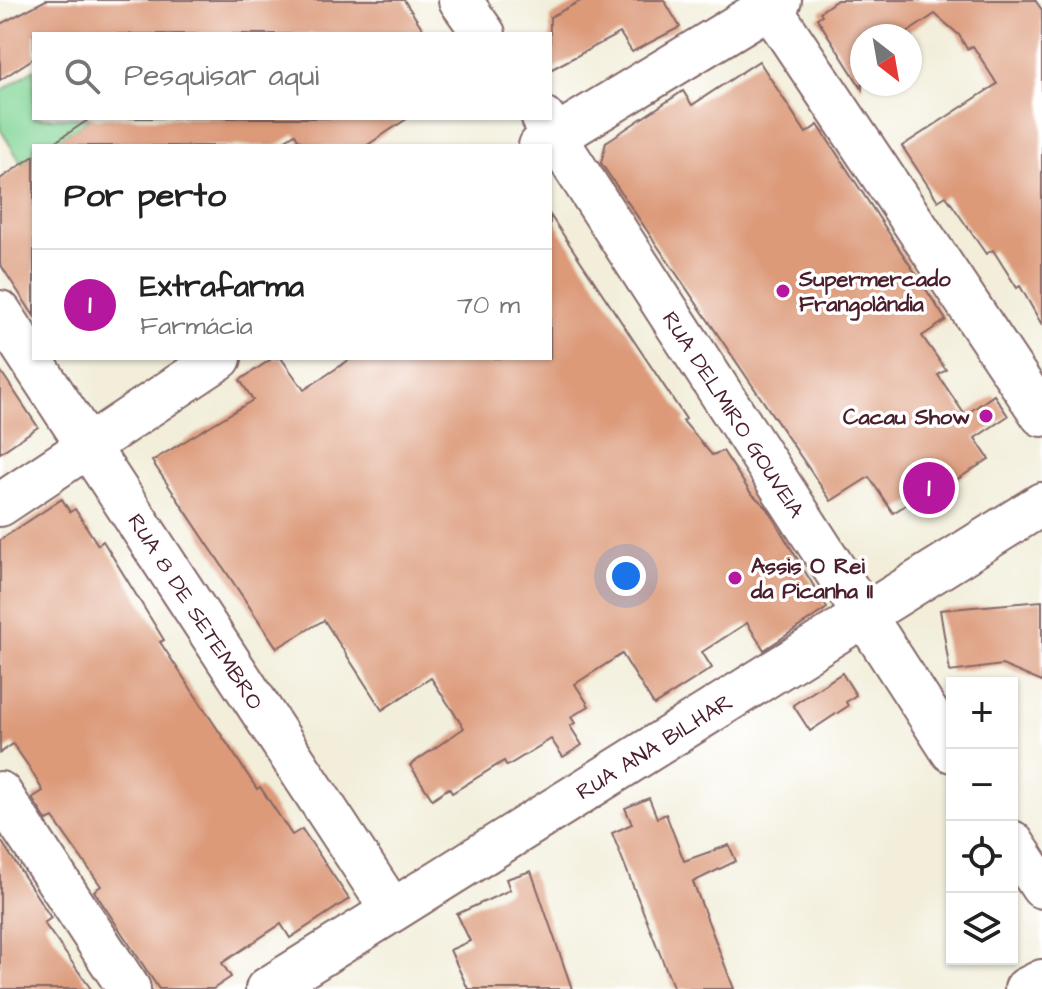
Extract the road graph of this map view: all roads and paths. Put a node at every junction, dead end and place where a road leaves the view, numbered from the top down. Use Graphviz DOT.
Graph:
graph roads {
  1 [pos="460,0"];
  2 [pos="771,2"];
  3 [pos="483,32"];
  4 [pos="546,133"];
  5 [pos="0,312"];
  6 [pos="217,360"];
  7 [pos="1042,415"];
  8 [pos="87,446"];
  9 [pos="1042,504"];
  10 [pos="0,505"];
  11 [pos="863,617"];
  12 [pos="951,749"];
  13 [pos="0,793"];
  14 [pos="1018,851"];
  15 [pos="1042,887"];
  16 [pos="392,910"];
  17 [pos="1042,981"];
  18 [pos="129,989"];
  19 [pos="267,989"];
  20 [pos="1026,989"];
  1 -- 3 [label="street"];
  2 -- 4 [label="street"];
  2 -- 7 [label="street"];
  4 -- 11 [label="street, RUA DELMIRO GOUVEIA"];
  5 -- 8 [label="street, RUA 8 DE SETEMBRO"];
  6 -- 8 [label="street"];
  8 -- 10 [label="street"];
  8 -- 16 [label="street, RUA 8 DE SETEMBRO"];
  9 -- 11 [label="street, RUA ANA BILHAR"];
  11 -- 12 [label="street, RUA DELMIRO GOUVEIA"];
  11 -- 16 [label="street, RUA ANA BILHAR"];
  13 -- 18 [label="street"];
  14 -- 15 [label="street"];
  16 -- 19 [label="street, RUA ANA BILHAR"];
  17 -- 20 [label="street"];
}
